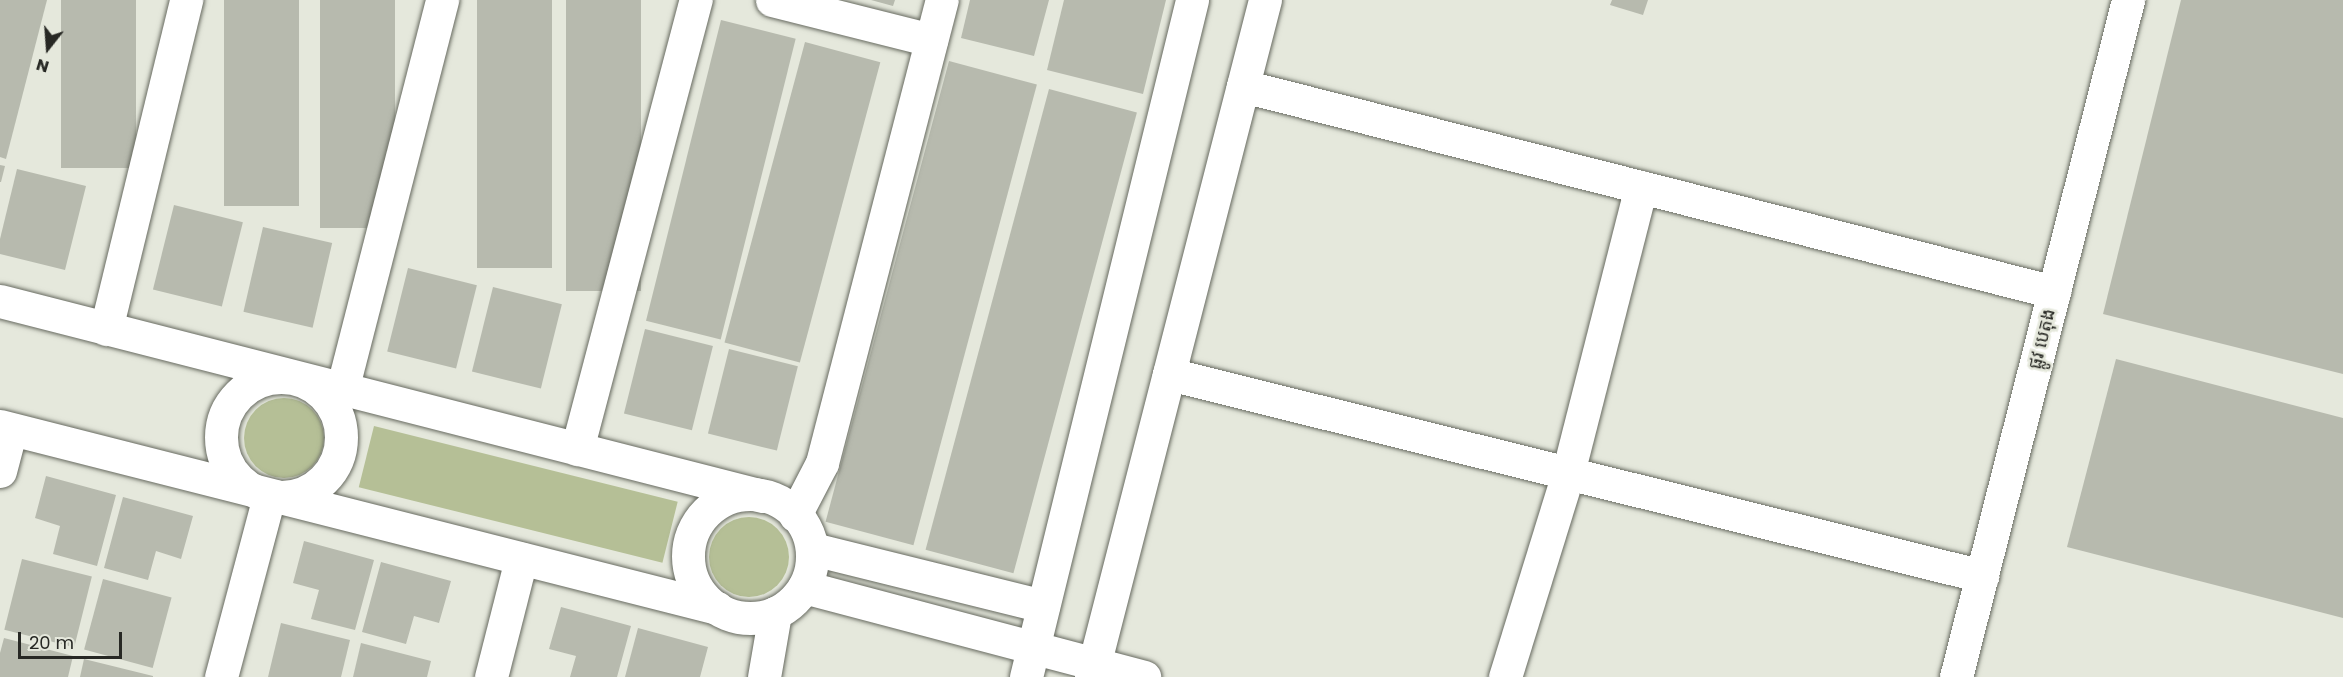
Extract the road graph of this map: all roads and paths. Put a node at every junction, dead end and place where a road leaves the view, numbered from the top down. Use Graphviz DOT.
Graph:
graph roads {
  1 [pos="186,0"];
  2 [pos="442,0"];
  3 [pos="696,0"];
  4 [pos="772,0"];
  5 [pos="942,0"];
  6 [pos="1192,0"];
  7 [pos="1265,0"];
  8 [pos="2128,0"];
  9 [pos="931,40"];
  10 [pos="1243,86"];
  11 [pos="1641,187"];
  12 [pos="2054,292"];
  13 [pos="0,301"];
  14 [pos="106,329"];
  15 [pos="1169,374"];
  16 [pos="294,378"];
  17 [pos="342,390"];
  18 [pos="5,427"];
  19 [pos="577,449"];
  20 [pos="0,471"];
  21 [pos="1568,473"];
  22 [pos="269,496"];
  23 [pos="762,496"];
  24 [pos="795,514"];
  25 [pos="813,549"];
  26 [pos="521,560"];
  27 [pos="1982,576"];
  28 [pos="804,587"];
  29 [pos="1043,606"];
  30 [pos="717,608"];
  31 [pos="775,613"];
  32 [pos="1029,662"];
  33 [pos="1093,671"];
  34 [pos="221,677"];
  35 [pos="491,677"];
  36 [pos="764,677"];
  37 [pos="1144,677"];
  38 [pos="1505,677"];
  39 [pos="1956,677"];
  1 -- 14 [label="street"];
  2 -- 17 [label="street"];
  3 -- 19 [label="street"];
  4 -- 9 [label="street"];
  5 -- 9 [label="street"];
  6 -- 29 [label="street"];
  7 -- 10 [label="street"];
  8 -- 12 [label="street, ផ្លូវ បេតុង"];
  9 -- 24 [label="street"];
  10 -- 11 [label="street"];
  10 -- 15 [label="street"];
  11 -- 12 [label="street"];
  11 -- 21 [label="street"];
  12 -- 27 [label="street, ផ្លូវ បេតុង"];
  13 -- 14 [label="street"];
  14 -- 16 [label="street"];
  15 -- 21 [label="street"];
  15 -- 33 [label="street"];
  16 -- 17 [label="street"];
  16 -- 22 [label="street"];
  16 -- 22 [label="street"];
  17 -- 19 [label="street"];
  18 -- 20 [label="street"];
  18 -- 22 [label="street"];
  19 -- 23 [label="street"];
  21 -- 27 [label="street"];
  21 -- 38 [label="street"];
  22 -- 26 [label="street"];
  22 -- 34 [label="street"];
  23 -- 24 [label="street"];
  23 -- 30 [label="street"];
  24 -- 25 [label="street"];
  25 -- 28 [label="street"];
  25 -- 29 [label="street"];
  26 -- 30 [label="street"];
  26 -- 35 [label="street"];
  27 -- 39 [label="street, ផ្លូវ បេតុង"];
  28 -- 31 [label="street"];
  28 -- 32 [label="street"];
  29 -- 32 [label="street"];
  30 -- 31 [label="street"];
  31 -- 36 [label="street"];
  32 -- 33 [label="street"];
  33 -- 37 [label="street"];
}
